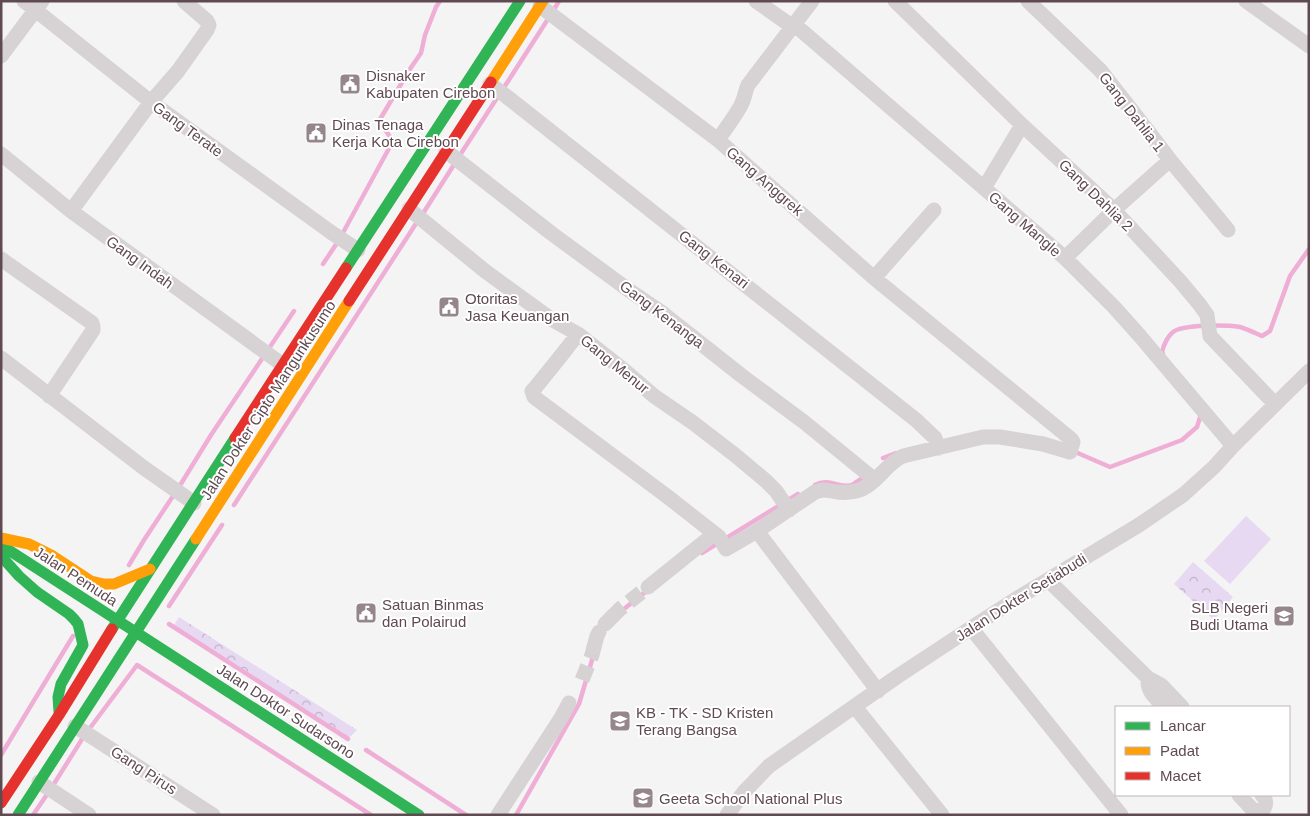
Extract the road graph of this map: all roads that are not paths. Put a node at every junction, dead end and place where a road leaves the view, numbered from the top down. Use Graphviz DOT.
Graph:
graph roads {
  1 [pos="184,1"];
  2 [pos="520,1"];
  3 [pos="756,1"];
  4 [pos="812,1"];
  5 [pos="894,1"];
  6 [pos="1028,1"];
  7 [pos="1246,1"];
  8 [pos="542,3"];
  9 [pos="34,4"];
  10 [pos="794,26"];
  11 [pos="1309,46"];
  12 [pos="1,56"];
  13 [pos="490,84"];
  14 [pos="151,102"];
  15 [pos="1022,125"];
  16 [pos="718,140"];
  17 [pos="446,151"];
  18 [pos="1,154"];
  19 [pos="1170,160"];
  20 [pos="984,188"];
  21 [pos="409,209"];
  22 [pos="934,210"];
  23 [pos="1114,210"];
  24 [pos="71,212"];
  25 [pos="1228,230"];
  26 [pos="346,243"];
  27 [pos="1,258"];
  28 [pos="1065,258"];
  29 [pos="874,278"];
  30 [pos="578,334"];
  31 [pos="1,358"];
  32 [pos="273,358"];
  33 [pos="1309,371"];
  34 [pos="49,396"];
  35 [pos="1275,404"];
  36 [pos="938,444"];
  37 [pos="1232,446"];
  38 [pos="875,480"];
  39 [pos="189,500"];
  40 [pos="786,506"];
  41 [pos="757,531"];
  42 [pos="1,538"];
  43 [pos="720,540"];
  44 [pos="1,545"];
  45 [pos="1,556"];
  46 [pos="146,571"];
  47 [pos="1048,580"];
  48 [pos="648,587"];
  49 [pos="117,621"];
  50 [pos="605,624"];
  51 [pos="971,628"];
  52 [pos="135,632"];
  53 [pos="594,647"];
  54 [pos="1148,678"];
  55 [pos="878,691"];
  56 [pos="569,704"];
  57 [pos="1163,706"];
  58 [pos="1181,706"];
  59 [pos="855,707"];
  60 [pos="59,715"];
  61 [pos="75,726"];
  62 [pos="39,782"];
  63 [pos="1241,796"];
  64 [pos="1263,796"];
  65 [pos="1,803"];
  66 [pos="18,815"];
  67 [pos="89,815"];
  68 [pos="213,815"];
  69 [pos="419,815"];
  70 [pos="498,815"];
  71 [pos="727,815"];
  72 [pos="942,815"];
  73 [pos="1121,815"];
  1 -- 14 [label="street"];
  2 -- 26 [label="main road, Jalan Dokter Cipto Mangunkusumo"];
  3 -- 10 [label="street, Gang Mangle"];
  4 -- 10 [label="street"];
  5 -- 15 [label="street, Gang Dahlia 2"];
  6 -- 19 [label="street, Gang Dahlia 1"];
  7 -- 11 [label="street"];
  8 -- 13 [label="main road, Jalan Dokter Cipto Mangunkusumo"];
  8 -- 16 [label="street, Gang Anggrek"];
  9 -- 12 [label="street"];
  9 -- 14 [label="street, Gang Terate"];
  10 -- 16 [label="street"];
  10 -- 20 [label="street, Gang Mangle"];
  13 -- 17 [label="main road, Jalan Dokter Cipto Mangunkusumo"];
  13 -- 36 [label="street, Gang Kenari"];
  14 -- 24 [label="street"];
  14 -- 26 [label="street, Gang Terate"];
  15 -- 20 [label="street"];
  15 -- 23 [label="street, Gang Dahlia 2"];
  16 -- 29 [label="street, Gang Anggrek"];
  17 -- 21 [label="main road, Jalan Dokter Cipto Mangunkusumo"];
  17 -- 38 [label="street, Gang Kenanga"];
  18 -- 24 [label="street, Gang Indah"];
  19 -- 23 [label="street"];
  19 -- 25 [label="street, Gang Dahlia 1"];
  20 -- 28 [label="street, Gang Mangle"];
  21 -- 30 [label="street, Gang Menur"];
  21 -- 52 [label="main road, Jalan Dokter Cipto Mangunkusumo"];
  22 -- 29 [label="street"];
  23 -- 28 [label="street"];
  23 -- 35 [label="street, Gang Dahlia 2"];
  24 -- 32 [label="street, Gang Indah"];
  26 -- 32 [label="main road, Jalan Dokter Cipto Mangunkusumo"];
  27 -- 34 [label="street"];
  28 -- 37 [label="street, Gang Mangle"];
  29 -- 36 [label="street, Gang Anggrek"];
  30 -- 40 [label="street, Gang Menur"];
  30 -- 43 [label="street"];
  31 -- 34 [label="street"];
  32 -- 39 [label="main road, Jalan Dokter Cipto Mangunkusumo"];
  33 -- 35 [label="street, Jalan Dokter Setiabudi"];
  34 -- 39 [label="street"];
  35 -- 37 [label="street, Jalan Dokter Setiabudi"];
  36 -- 38 [label="street"];
  37 -- 47 [label="street, Jalan Dokter Setiabudi"];
  38 -- 40 [label="street"];
  39 -- 46 [label="main road, Jalan Dokter Cipto Mangunkusumo"];
  40 -- 41 [label="street"];
  41 -- 43 [label="street"];
  41 -- 55 [label="street"];
  42 -- 46 [label="main road"];
  43 -- 48 [label="street"];
  44 -- 49 [label="main road, Jalan Pemuda"];
  45 -- 60 [label="main road"];
  46 -- 49 [label="main road, Jalan Dokter Cipto Mangunkusumo"];
  47 -- 51 [label="street, Jalan Dokter Setiabudi"];
  47 -- 54 [label="street"];
  49 -- 52 [label="main road, Jalan Pemuda"];
  49 -- 60 [label="main road, Jalan Dokter Cipto Mangunkusumo"];
  50 -- 53 [label="street"];
  51 -- 55 [label="street, Jalan Dokter Setiabudi"];
  51 -- 73 [label="street"];
  52 -- 61 [label="main road, Jalan Dokter Cipto Mangunkusumo"];
  52 -- 69 [label="main road, Jalan Doktor Sudarsono"];
  54 -- 57 [label="street"];
  54 -- 58 [label="street"];
  55 -- 59 [label="street, Jalan Dokter Setiabudi"];
  56 -- 70 [label="street"];
  59 -- 71 [label="street, Jalan Dokter Setiabudi"];
  59 -- 72 [label="street"];
  60 -- 65 [label="main road, Jalan Dokter Cipto Mangunkusumo"];
  61 -- 62 [label="main road, Jalan Dokter Cipto Mangunkusumo"];
  61 -- 68 [label="street, Gang Pirus"];
  62 -- 66 [label="main road, Jalan Dokter Cipto Mangunkusumo"];
  62 -- 67 [label="street"];
  63 -- 64 [label="street"];
}
